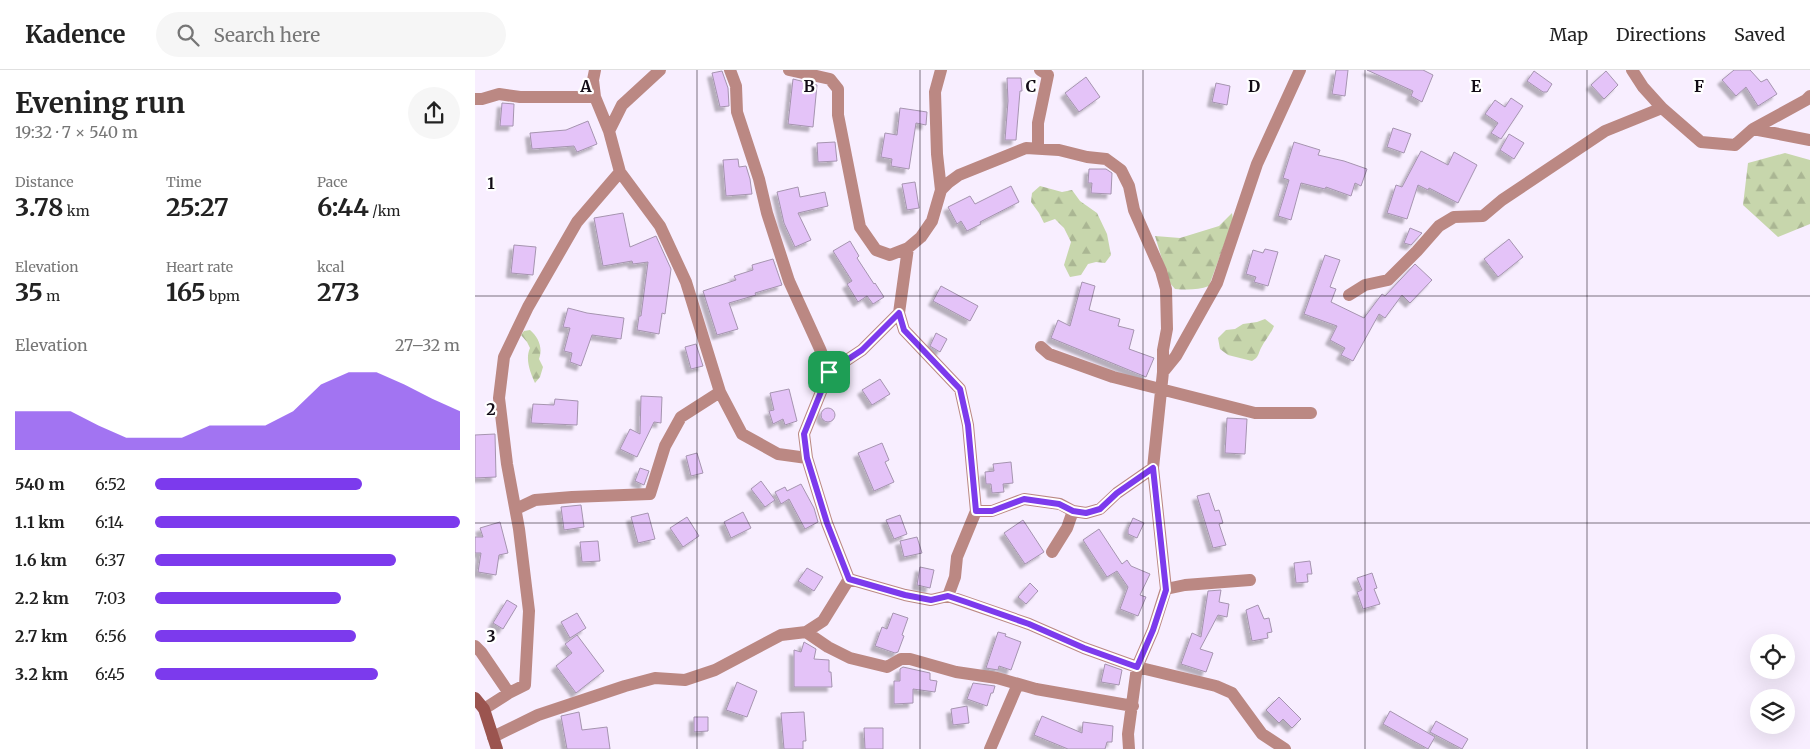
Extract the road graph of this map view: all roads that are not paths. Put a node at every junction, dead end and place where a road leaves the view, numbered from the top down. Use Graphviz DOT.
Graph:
graph roads {
  1 [pos="595,70"];
  2 [pos="660,70"];
  3 [pos="730,70"];
  4 [pos="789,70"];
  5 [pos="941,70"];
  6 [pos="1040,70"];
  7 [pos="1300,70"];
  8 [pos="1634,70"];
  9 [pos="1810,96"];
  10 [pos="595,97"];
  11 [pos="475,99"];
  12 [pos="1662,108"];
  13 [pos="1753,129"];
  14 [pos="609,131"];
  15 [pos="1810,140"];
  16 [pos="1038,149"];
  17 [pos="620,172"];
  18 [pos="941,190"];
  19 [pos="909,248"];
  20 [pos="1349,295"];
  21 [pos="899,313"];
  22 [pos="1041,347"];
  23 [pos="829,372"];
  24 [pos="1163,372"];
  25 [pos="1161,390"];
  26 [pos="720,392"];
  27 [pos="1311,413"];
  28 [pos="807,458"];
  29 [pos="1153,468"];
  30 [pos="516,508"];
  31 [pos="976,511"];
  32 [pos="1073,511"];
  33 [pos="1052,552"];
  34 [pos="849,579"];
  35 [pos="1250,580"];
  36 [pos="1166,590"];
  37 [pos="948,596"];
  38 [pos="806,632"];
  39 [pos="475,646"];
  40 [pos="1137,667"];
  41 [pos="1018,684"];
  42 [pos="509,693"];
  43 [pos="475,698"];
  44 [pos="1133,706"];
  45 [pos="484,709"];
  46 [pos="495,743"];
  47 [pos="991,749"];
  48 [pos="1129,749"];
  49 [pos="1285,749"];
  1 -- 10 [label="street"];
  2 -- 14 [label="street"];
  3 -- 23 [label="street"];
  4 -- 19 [label="street"];
  5 -- 18 [label="street"];
  6 -- 16 [label="street"];
  7 -- 24 [label="street"];
  8 -- 12 [label="street"];
  9 -- 13 [label="street"];
  10 -- 11 [label="street"];
  10 -- 14 [label="street"];
  12 -- 13 [label="street"];
  12 -- 20 [label="street"];
  13 -- 15 [label="street"];
  14 -- 17 [label="street"];
  16 -- 18 [label="street"];
  16 -- 24 [label="street"];
  17 -- 26 [label="street"];
  17 -- 30 [label="street"];
  18 -- 19 [label="street"];
  19 -- 21 [label="street"];
  21 -- 23 [label="street"];
  21 -- 31 [label="street"];
  22 -- 25 [label="street"];
  23 -- 28 [label="street"];
  24 -- 25 [label="street"];
  25 -- 27 [label="street"];
  25 -- 29 [label="street"];
  26 -- 28 [label="street"];
  26 -- 30 [label="street"];
  28 -- 34 [label="street"];
  29 -- 32 [label="street"];
  29 -- 36 [label="street"];
  30 -- 42 [label="street"];
  31 -- 32 [label="street"];
  31 -- 37 [label="street"];
  32 -- 33 [label="street"];
  34 -- 37 [label="street"];
  34 -- 38 [label="street"];
  35 -- 36 [label="street"];
  36 -- 40 [label="street"];
  37 -- 40 [label="street"];
  38 -- 41 [label="street"];
  38 -- 46 [label="street"];
  39 -- 42 [label="street"];
  40 -- 44 [label="street"];
  40 -- 49 [label="street"];
  41 -- 44 [label="street"];
  41 -- 47 [label="street"];
  42 -- 45 [label="street"];
  43 -- 45 [label="main road"];
  44 -- 48 [label="street"];
  45 -- 46 [label="main road"];
}
